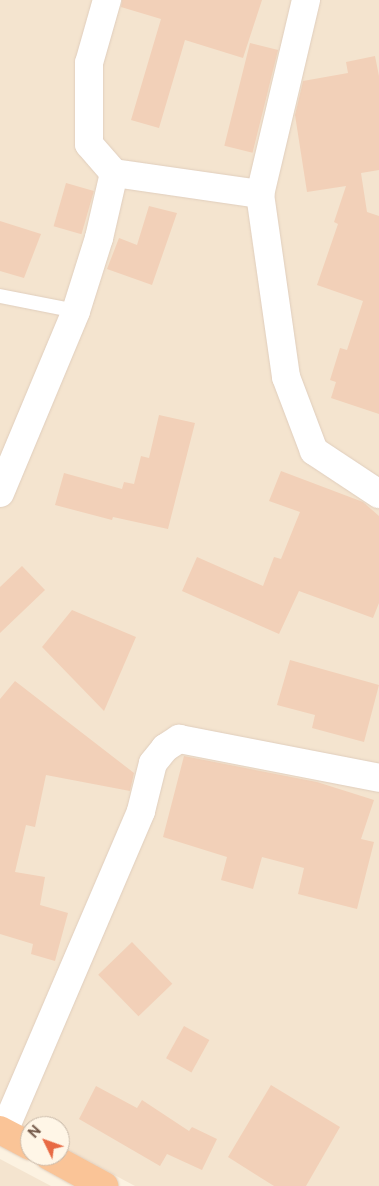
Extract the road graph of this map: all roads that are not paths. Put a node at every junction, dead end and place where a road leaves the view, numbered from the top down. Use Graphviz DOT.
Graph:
graph roads {
  1 [pos="107,0"];
  2 [pos="306,0"];
  3 [pos="114,173"];
  4 [pos="260,194"];
  5 [pos="0,296"];
  6 [pos="76,311"];
  7 [pos="0,493"];
  8 [pos="379,494"];
  9 [pos="379,778"];
  10 [pos="2,1130"];
  11 [pos="20,1140"];
  12 [pos="67,1166"];
  13 [pos="104,1186"];
  1 -- 3 [label="street"];
  2 -- 4 [label="street"];
  3 -- 4 [label="street"];
  3 -- 6 [label="street"];
  4 -- 8 [label="street"];
  5 -- 6 [label="lane"];
  6 -- 7 [label="street"];
  9 -- 10 [label="street"];
  10 -- 11 [label="highway"];
  12 -- 13 [label="highway"];
}
